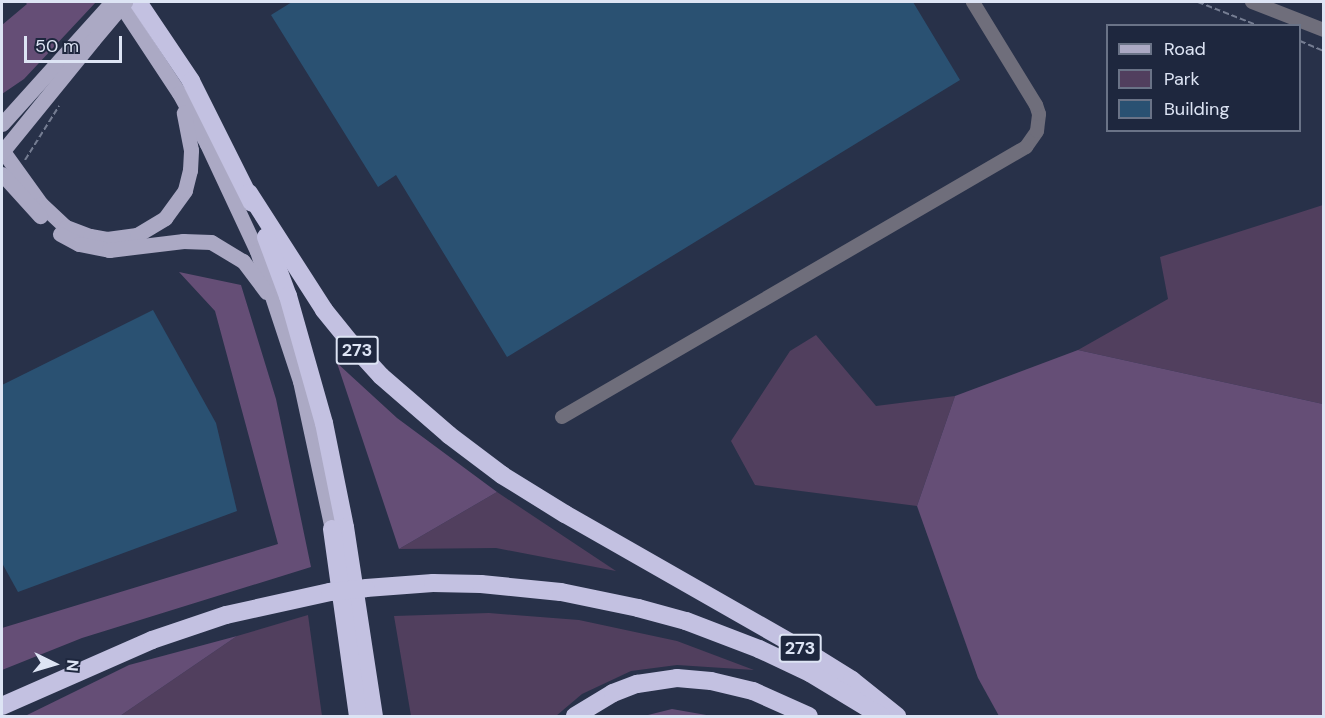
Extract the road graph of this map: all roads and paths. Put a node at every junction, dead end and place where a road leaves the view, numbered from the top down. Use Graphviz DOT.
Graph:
graph roads {
  1 [pos="112,2"];
  2 [pos="119,2"];
  3 [pos="125,2"];
  4 [pos="138,2"];
  5 [pos="973,2"];
  6 [pos="1198,2"];
  7 [pos="1252,2"];
  8 [pos="1254,24"];
  9 [pos="1323,30"];
  10 [pos="90,36"];
  11 [pos="1301,42"];
  12 [pos="1323,51"];
  13 [pos="178,93"];
  14 [pos="63,99"];
  15 [pos="2,124"];
  16 [pos="2,151"];
  17 [pos="17,170"];
  18 [pos="2,174"];
  19 [pos="249,194"];
  20 [pos="279,312"];
  21 [pos="561,417"];
  22 [pos="332,529"];
  23 [pos="2,706"];
  24 [pos="358,717"];
  25 [pos="374,717"];
  26 [pos="575,717"];
  27 [pos="809,717"];
  28 [pos="881,717"];
  29 [pos="897,717"];
  1 -- 10 [label="main road"];
  2 -- 13 [label="main road"];
  3 -- 10 [label="main road, bridge"];
  4 -- 19 [label="highway, 273"];
  5 -- 21 [label="street"];
  6 -- 8 [label="path"];
  7 -- 9 [label="street"];
  10 -- 15 [label="main road"];
  10 -- 16 [label="main road"];
  11 -- 12 [label="path"];
  13 -- 17 [label="main road"];
  13 -- 20 [label="main road"];
  14 -- 17 [label="path"];
  16 -- 17 [label="main road"];
  18 -- 20 [label="main road"];
  19 -- 25 [label="highway"];
  19 -- 29 [label="highway, 273"];
  20 -- 22 [label="main road"];
  22 -- 24 [label="highway"];
  23 -- 28 [label="highway, bridge"];
  26 -- 27 [label="highway"];
}
